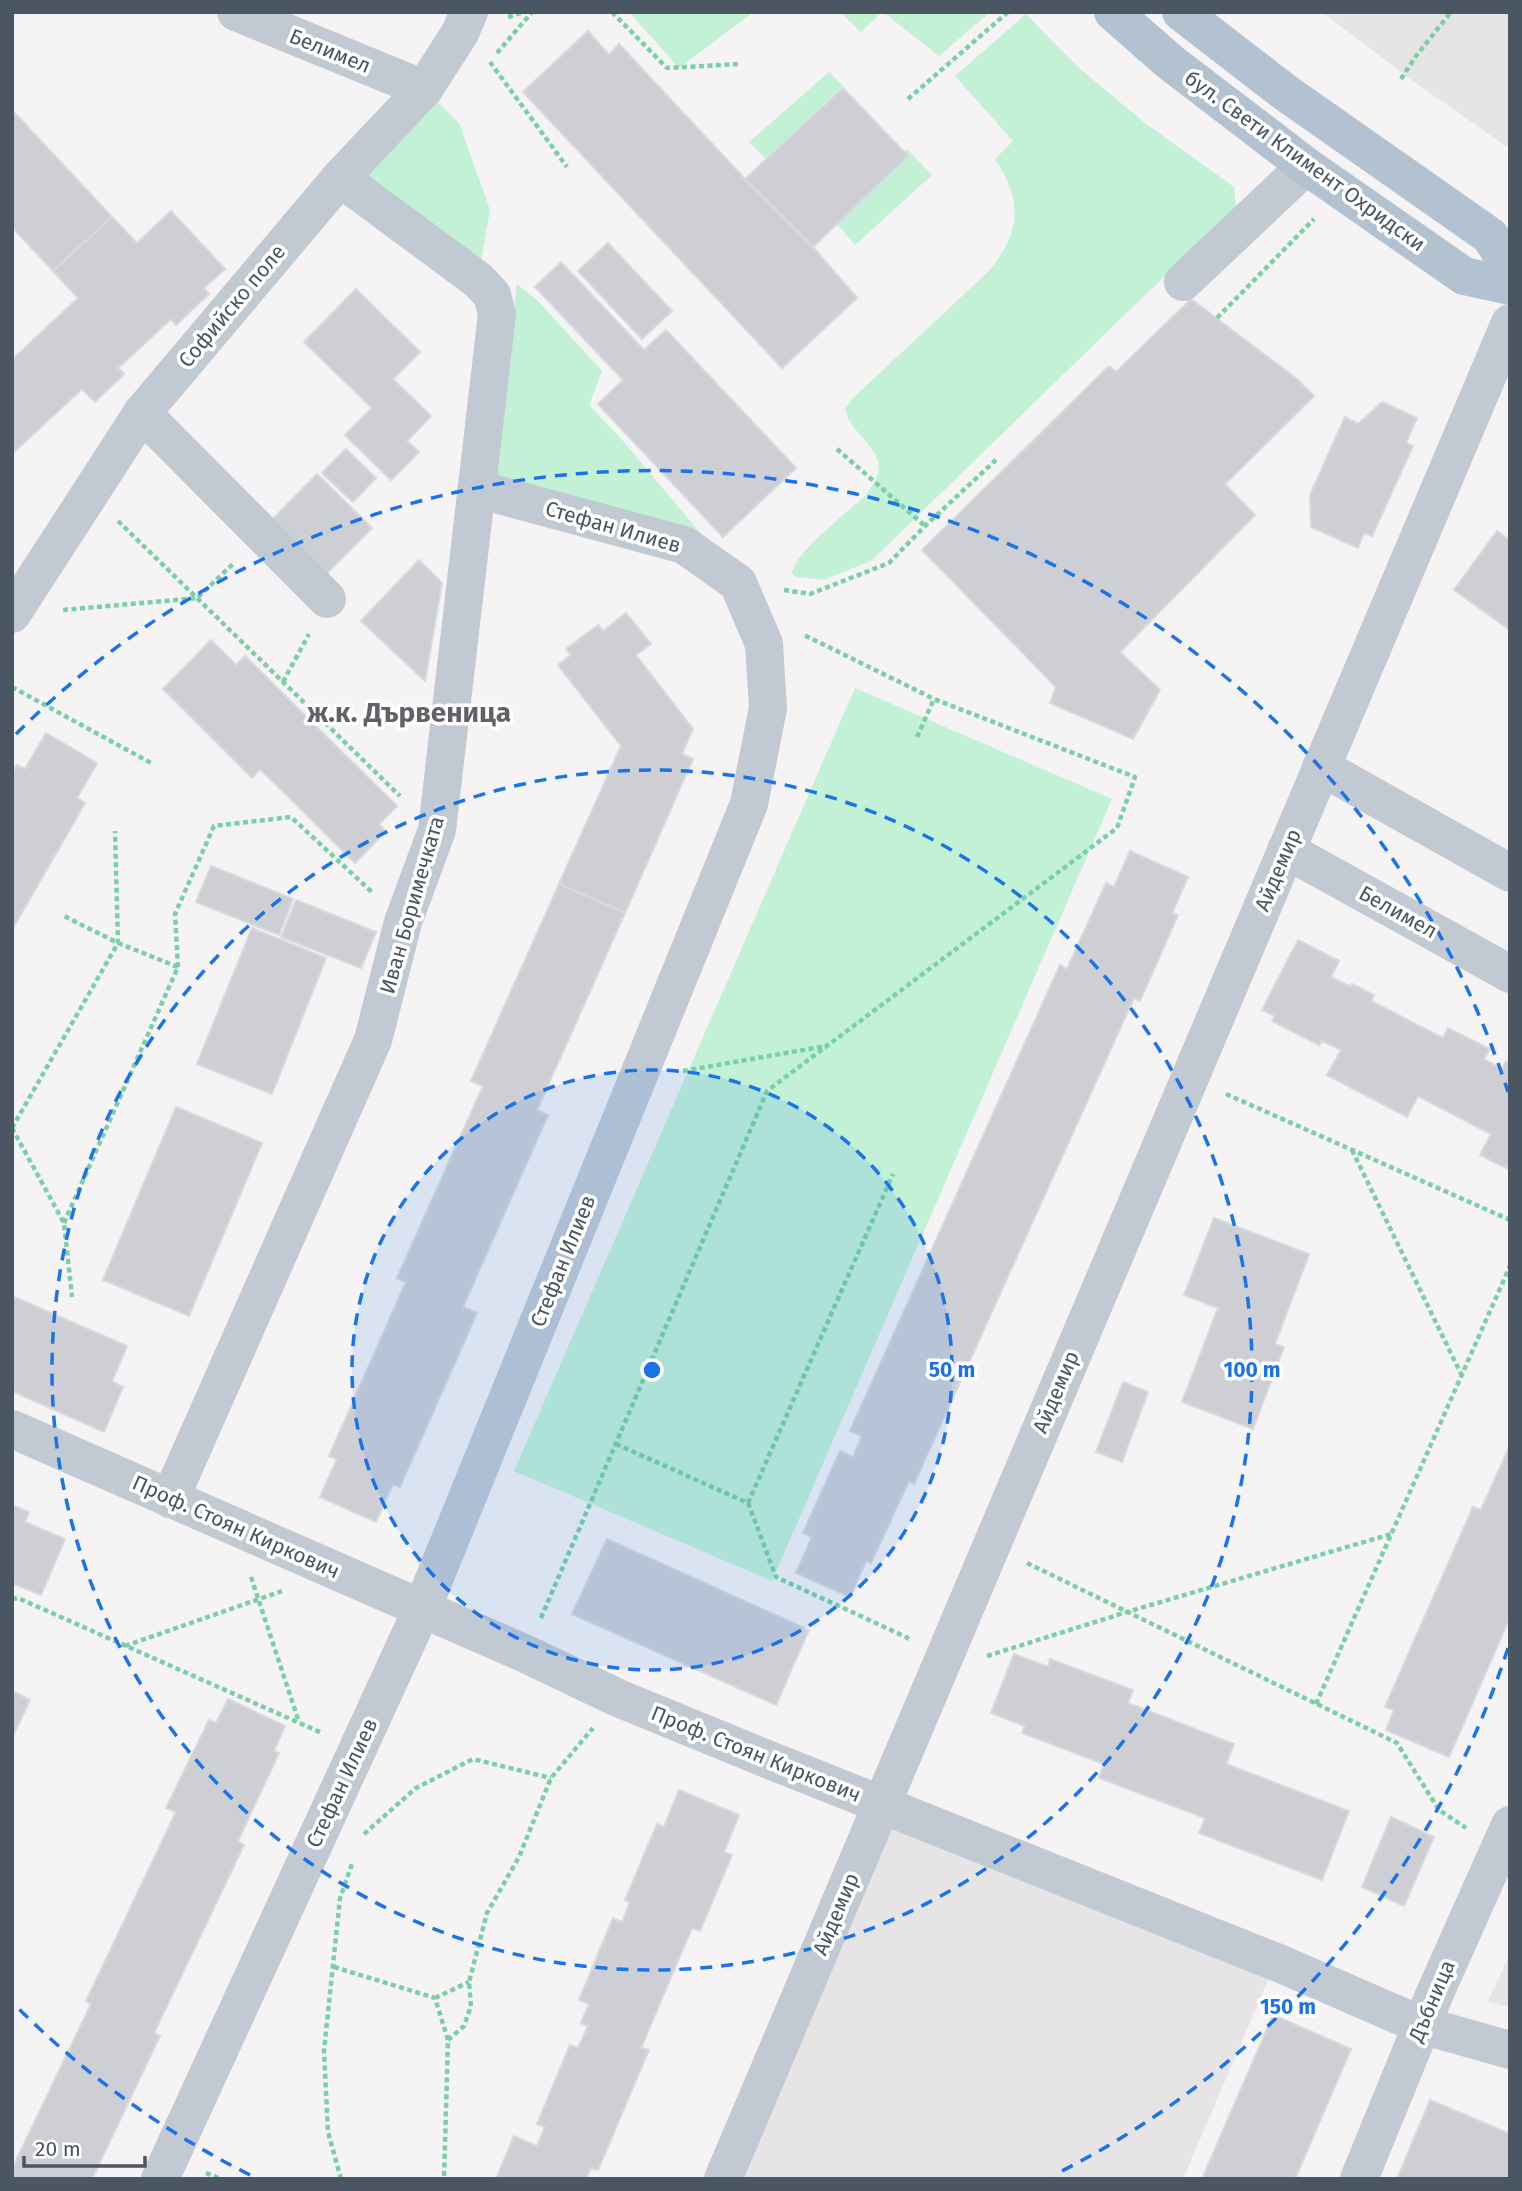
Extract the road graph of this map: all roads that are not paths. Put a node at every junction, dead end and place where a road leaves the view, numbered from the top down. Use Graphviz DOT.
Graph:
graph roads {
  1 [pos="236,12"];
  2 [pos="469,12"];
  3 [pos="1113,12"];
  4 [pos="1181,12"];
  5 [pos="424,89"];
  6 [pos="1306,166"];
  7 [pos="340,178"];
  8 [pos="1510,267"];
  9 [pos="1183,282"];
  10 [pos="1510,286"];
  11 [pos="1510,323"];
  12 [pos="142,413"];
  13 [pos="477,489"];
  14 [pos="327,599"];
  15 [pos="12,614"];
  16 [pos="1321,767"];
  17 [pos="1286,850"];
  18 [pos="1510,873"];
  19 [pos="1505,962"];
  20 [pos="12,1430"];
  21 [pos="170,1499"];
  22 [pos="422,1609"];
  23 [pos="882,1805"];
  24 [pos="1510,1825"];
  25 [pos="1421,2025"];
  26 [pos="1510,2050"];
  27 [pos="160,2179"];
  28 [pos="723,2179"];
  29 [pos="1359,2179"];
  1 -- 5 [label="street, Белимел"];
  2 -- 5 [label="street, Софийско поле"];
  3 -- 6 [label="main road, бул. Свети Климент Охридски"];
  4 -- 8 [label="main road"];
  5 -- 7 [label="street, Софийско поле"];
  6 -- 9 [label="street"];
  6 -- 10 [label="main road, бул. Свети Климент Охридски"];
  7 -- 12 [label="street, Софийско поле"];
  7 -- 13 [label="street, Иван Боримечката"];
  11 -- 16 [label="street, Айдемир"];
  12 -- 14 [label="street"];
  12 -- 15 [label="street, Софийско поле"];
  13 -- 21 [label="street, Иван Боримечката"];
  13 -- 22 [label="street, Стефан Илиев"];
  16 -- 17 [label="street, Айдемир"];
  16 -- 18 [label="street"];
  17 -- 19 [label="street, Белимел"];
  17 -- 23 [label="street, Айдемир"];
  20 -- 21 [label="street, Проф. Стоян Киркович"];
  21 -- 22 [label="street, Проф. Стоян Киркович"];
  22 -- 23 [label="street, Проф. Стоян Киркович"];
  22 -- 27 [label="street, Стефан Илиев"];
  23 -- 25 [label="street, Проф. Стоян Киркович"];
  23 -- 28 [label="street, Айдемир"];
  24 -- 25 [label="street, Дъбница"];
  25 -- 26 [label="street, Проф. Стоян Киркович"];
  25 -- 29 [label="street, Дъбница"];
}
